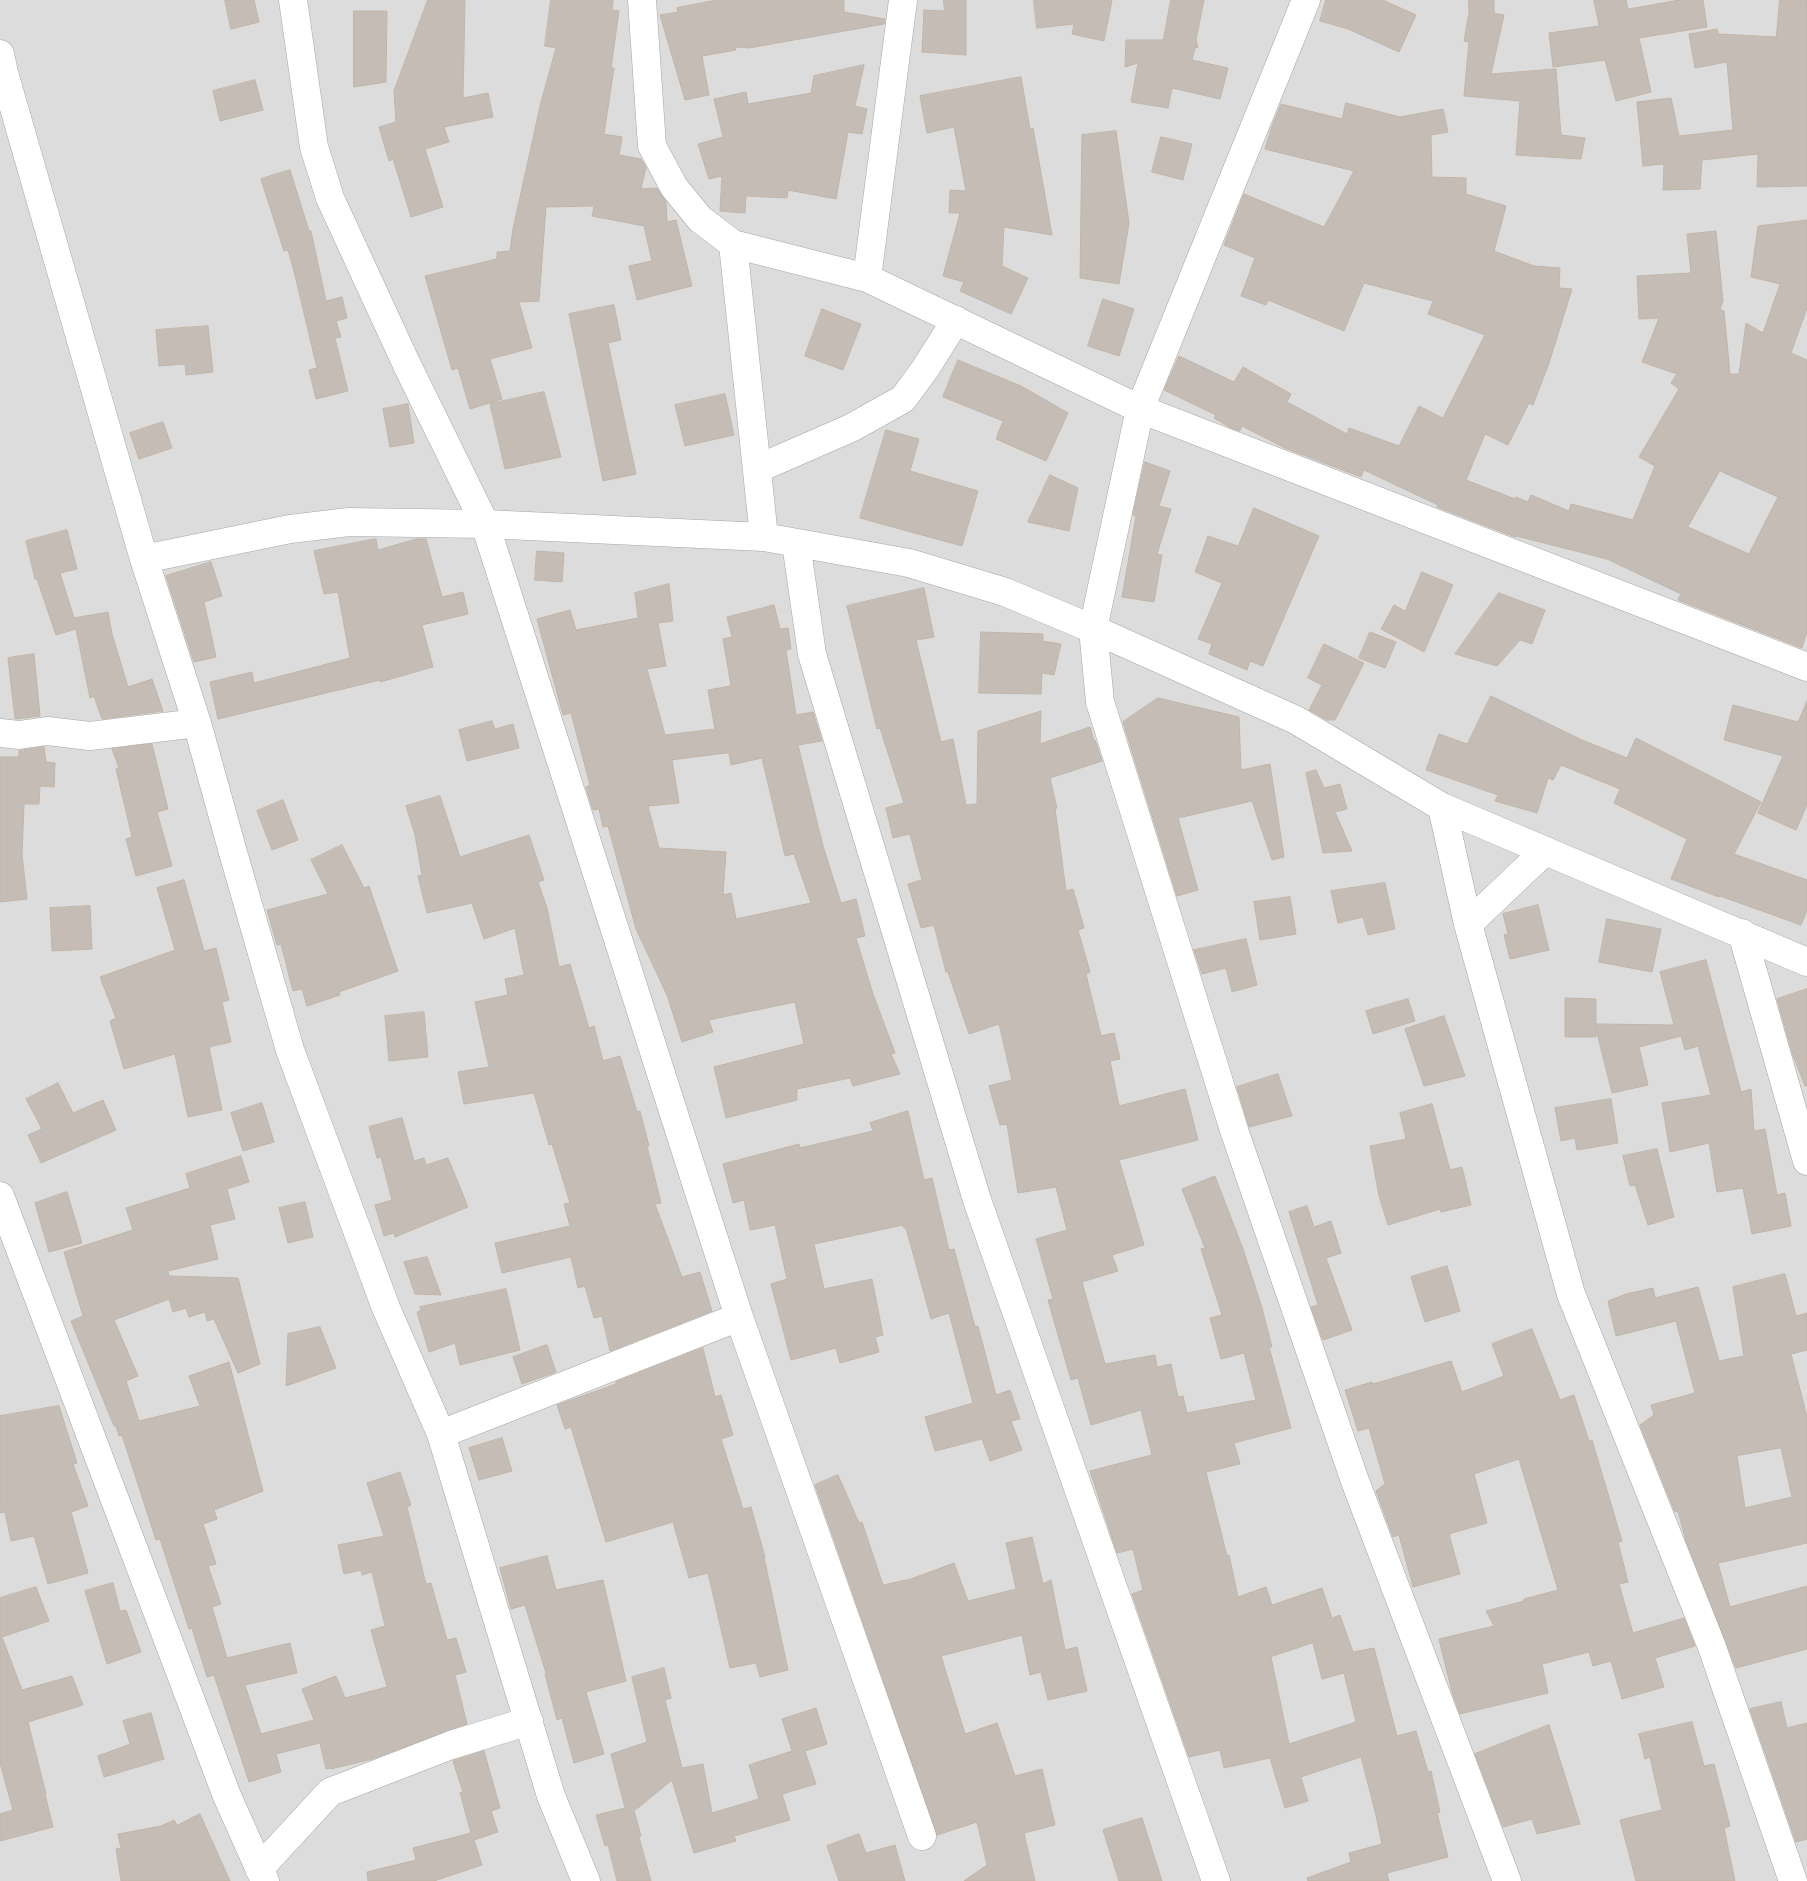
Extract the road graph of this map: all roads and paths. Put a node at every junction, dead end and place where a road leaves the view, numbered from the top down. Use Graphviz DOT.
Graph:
graph roads {
  1 [pos="293,0"];
  2 [pos="642,0"];
  3 [pos="903,0"];
  4 [pos="1306,0"];
  5 [pos="1,67"];
  6 [pos="733,244"];
  7 [pos="867,278"];
  8 [pos="956,320"];
  9 [pos="1140,408"];
  10 [pos="757,469"];
  11 [pos="484,524"];
  12 [pos="764,537"];
  13 [pos="796,543"];
  14 [pos="144,559"];
  15 [pos="1093,629"];
  16 [pos="1807,667"];
  17 [pos="197,723"];
  18 [pos="0,733"];
  19 [pos="1442,808"];
  20 [pos="1545,851"];
  21 [pos="1468,924"];
  22 [pos="1742,934"];
  23 [pos="1807,962"];
  24 [pos="1807,1161"];
  25 [pos="0,1196"];
  26 [pos="739,1316"];
  27 [pos="441,1434"];
  28 [pos="529,1721"];
  29 [pos="922,1836"];
  30 [pos="262,1875"];
  31 [pos="586,1881"];
  32 [pos="1216,1881"];
  33 [pos="1507,1881"];
  34 [pos="1793,1881"];
  1 -- 11 [label="street"];
  2 -- 6 [label="street"];
  3 -- 7 [label="street"];
  4 -- 9 [label="street"];
  5 -- 14 [label="street"];
  6 -- 7 [label="street"];
  6 -- 10 [label="street"];
  7 -- 8 [label="street"];
  8 -- 9 [label="street"];
  8 -- 10 [label="street"];
  9 -- 15 [label="street"];
  9 -- 16 [label="street"];
  10 -- 12 [label="street"];
  11 -- 12 [label="street"];
  11 -- 14 [label="street"];
  11 -- 26 [label="street"];
  12 -- 13 [label="street"];
  13 -- 15 [label="street"];
  13 -- 32 [label="street"];
  14 -- 17 [label="street"];
  15 -- 19 [label="street"];
  15 -- 33 [label="street"];
  17 -- 18 [label="street"];
  17 -- 27 [label="street"];
  19 -- 20 [label="street"];
  19 -- 21 [label="street"];
  20 -- 21 [label="street"];
  20 -- 22 [label="street"];
  21 -- 34 [label="street"];
  22 -- 23 [label="street"];
  22 -- 24 [label="street"];
  25 -- 30 [label="street"];
  26 -- 27 [label="street"];
  26 -- 29 [label="street"];
  27 -- 28 [label="street"];
  28 -- 30 [label="street"];
  28 -- 31 [label="street"];
}
